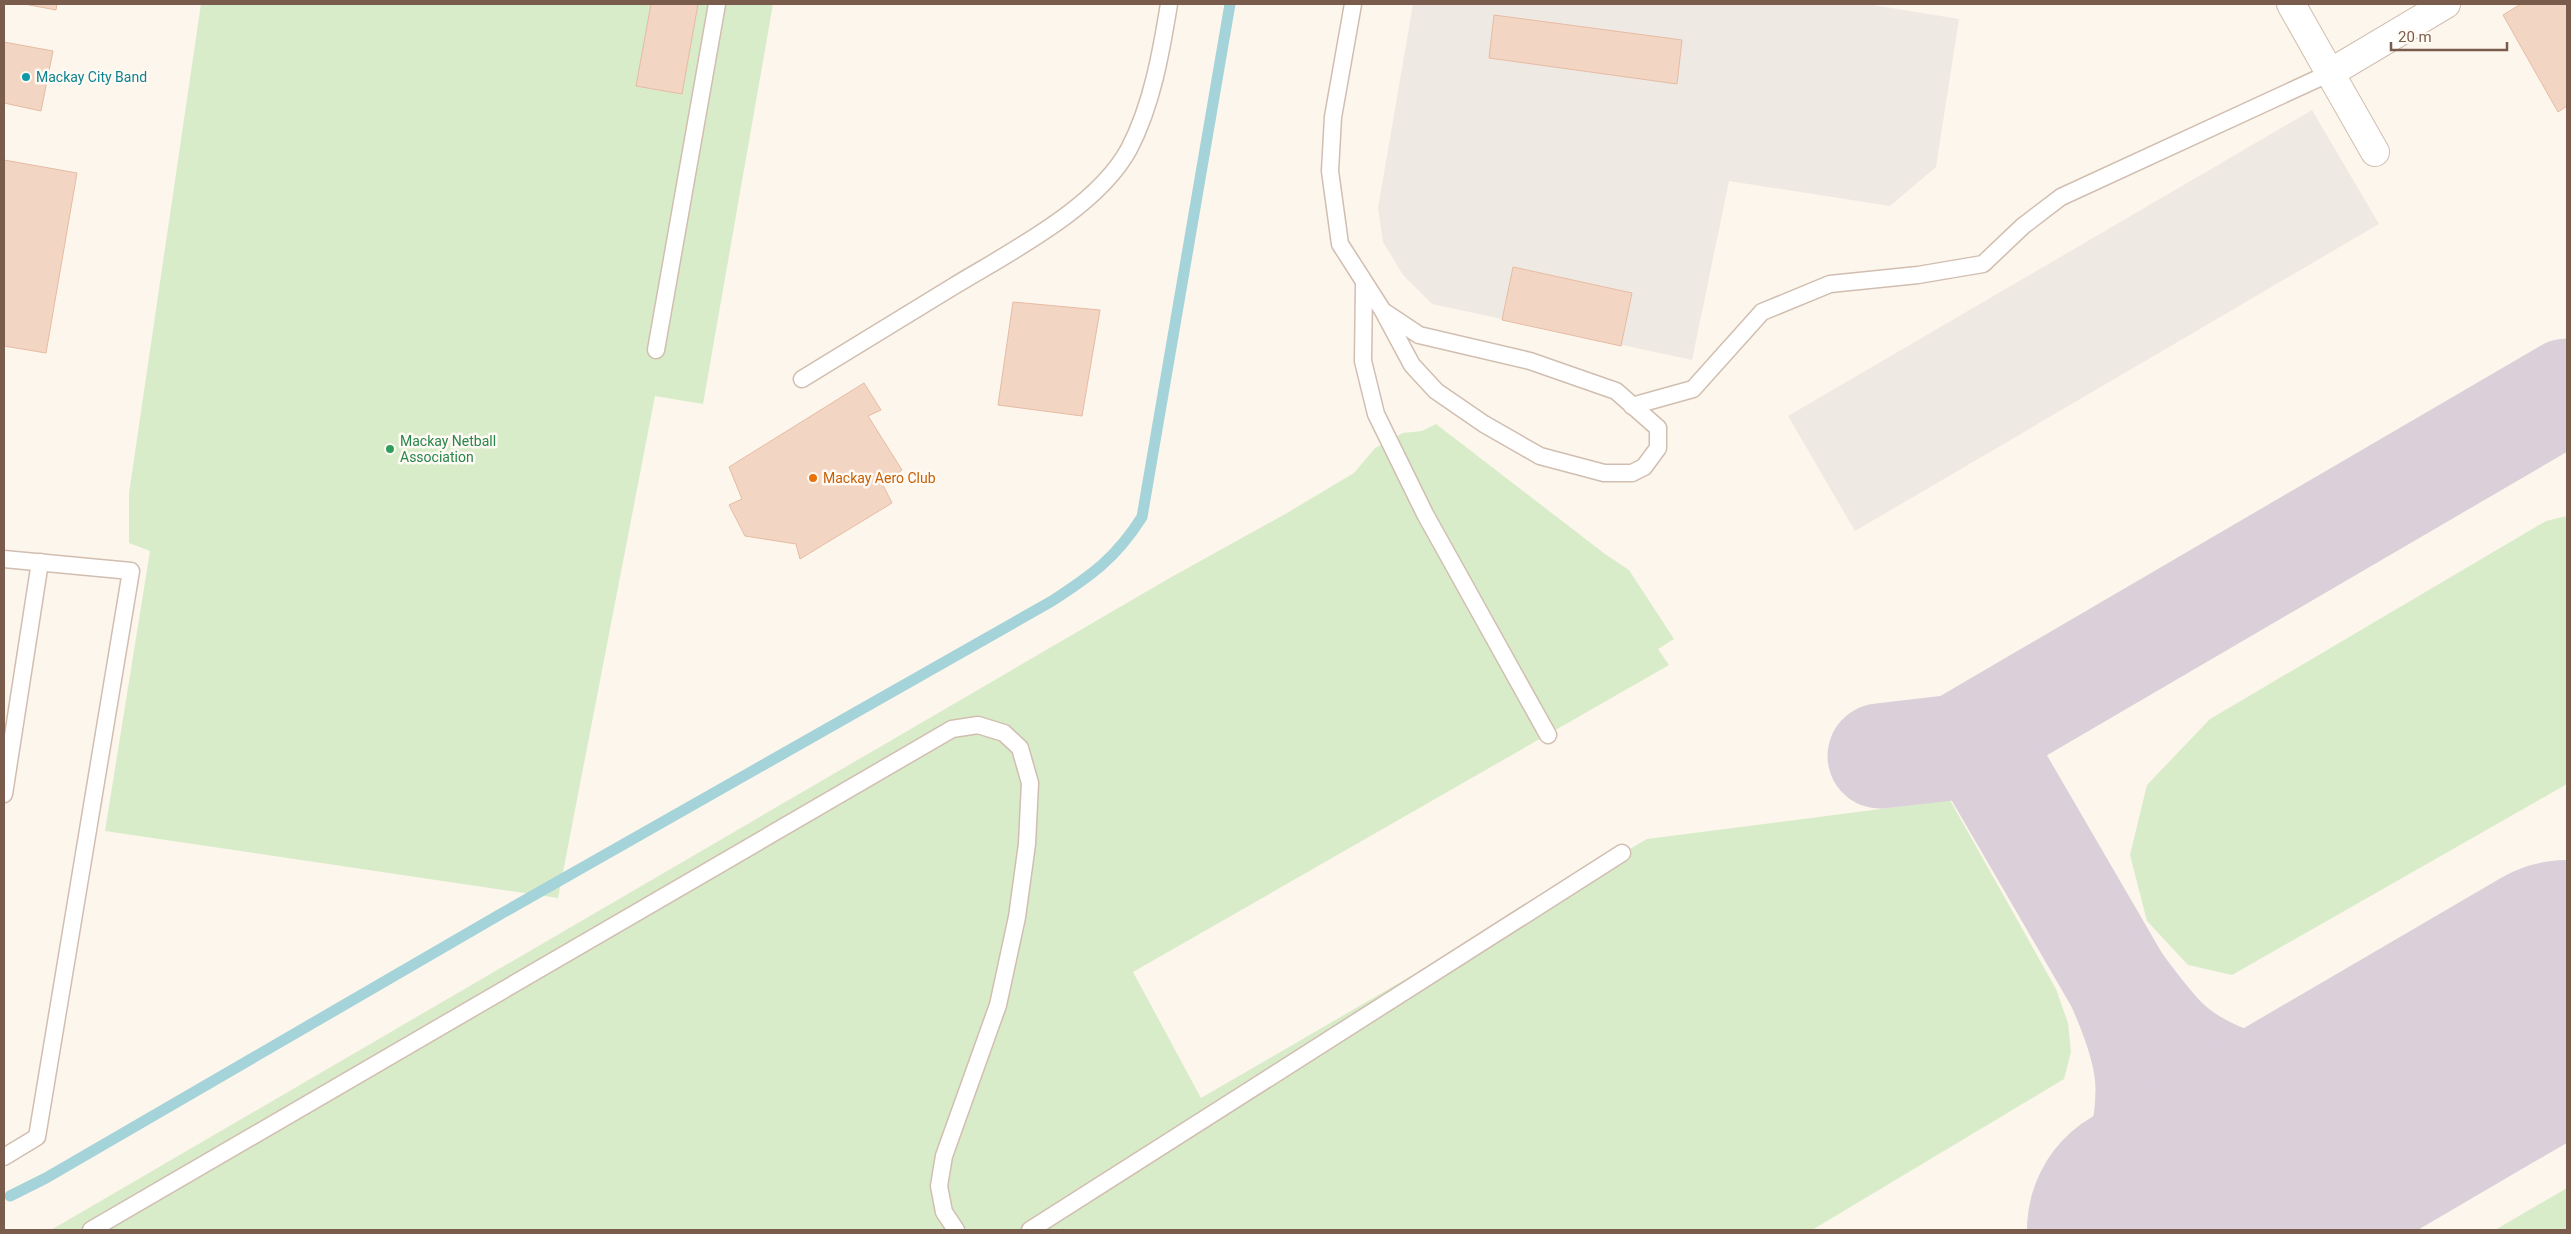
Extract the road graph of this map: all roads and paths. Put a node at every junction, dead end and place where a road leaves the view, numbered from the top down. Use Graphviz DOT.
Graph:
graph roads {
  1 [pos="718,4"];
  2 [pos="1169,4"];
  3 [pos="1353,4"];
  4 [pos="2291,4"];
  5 [pos="2446,4"];
  6 [pos="2330,73"];
  7 [pos="2375,152"];
  8 [pos="1364,284"];
  9 [pos="1383,311"];
  10 [pos="656,350"];
  11 [pos="802,379"];
  12 [pos="1632,406"];
  13 [pos="4,559"];
  14 [pos="40,562"];
  15 [pos="1548,736"];
  16 [pos="4,794"];
  17 [pos="1622,853"];
  18 [pos="4,1157"];
  19 [pos="92,1230"];
  20 [pos="956,1230"];
  21 [pos="1030,1230"];
  1 -- 10 [label="lane"];
  2 -- 11 [label="lane"];
  3 -- 8 [label="lane"];
  4 -- 6 [label="street"];
  5 -- 6 [label="street"];
  6 -- 7 [label="street"];
  6 -- 12 [label="lane"];
  8 -- 9 [label="lane"];
  8 -- 15 [label="lane"];
  9 -- 12 [label="lane"];
  9 -- 12 [label="lane"];
  13 -- 14 [label="lane"];
  14 -- 16 [label="lane"];
  14 -- 18 [label="lane"];
  17 -- 21 [label="lane"];
  19 -- 20 [label="lane"];
}
